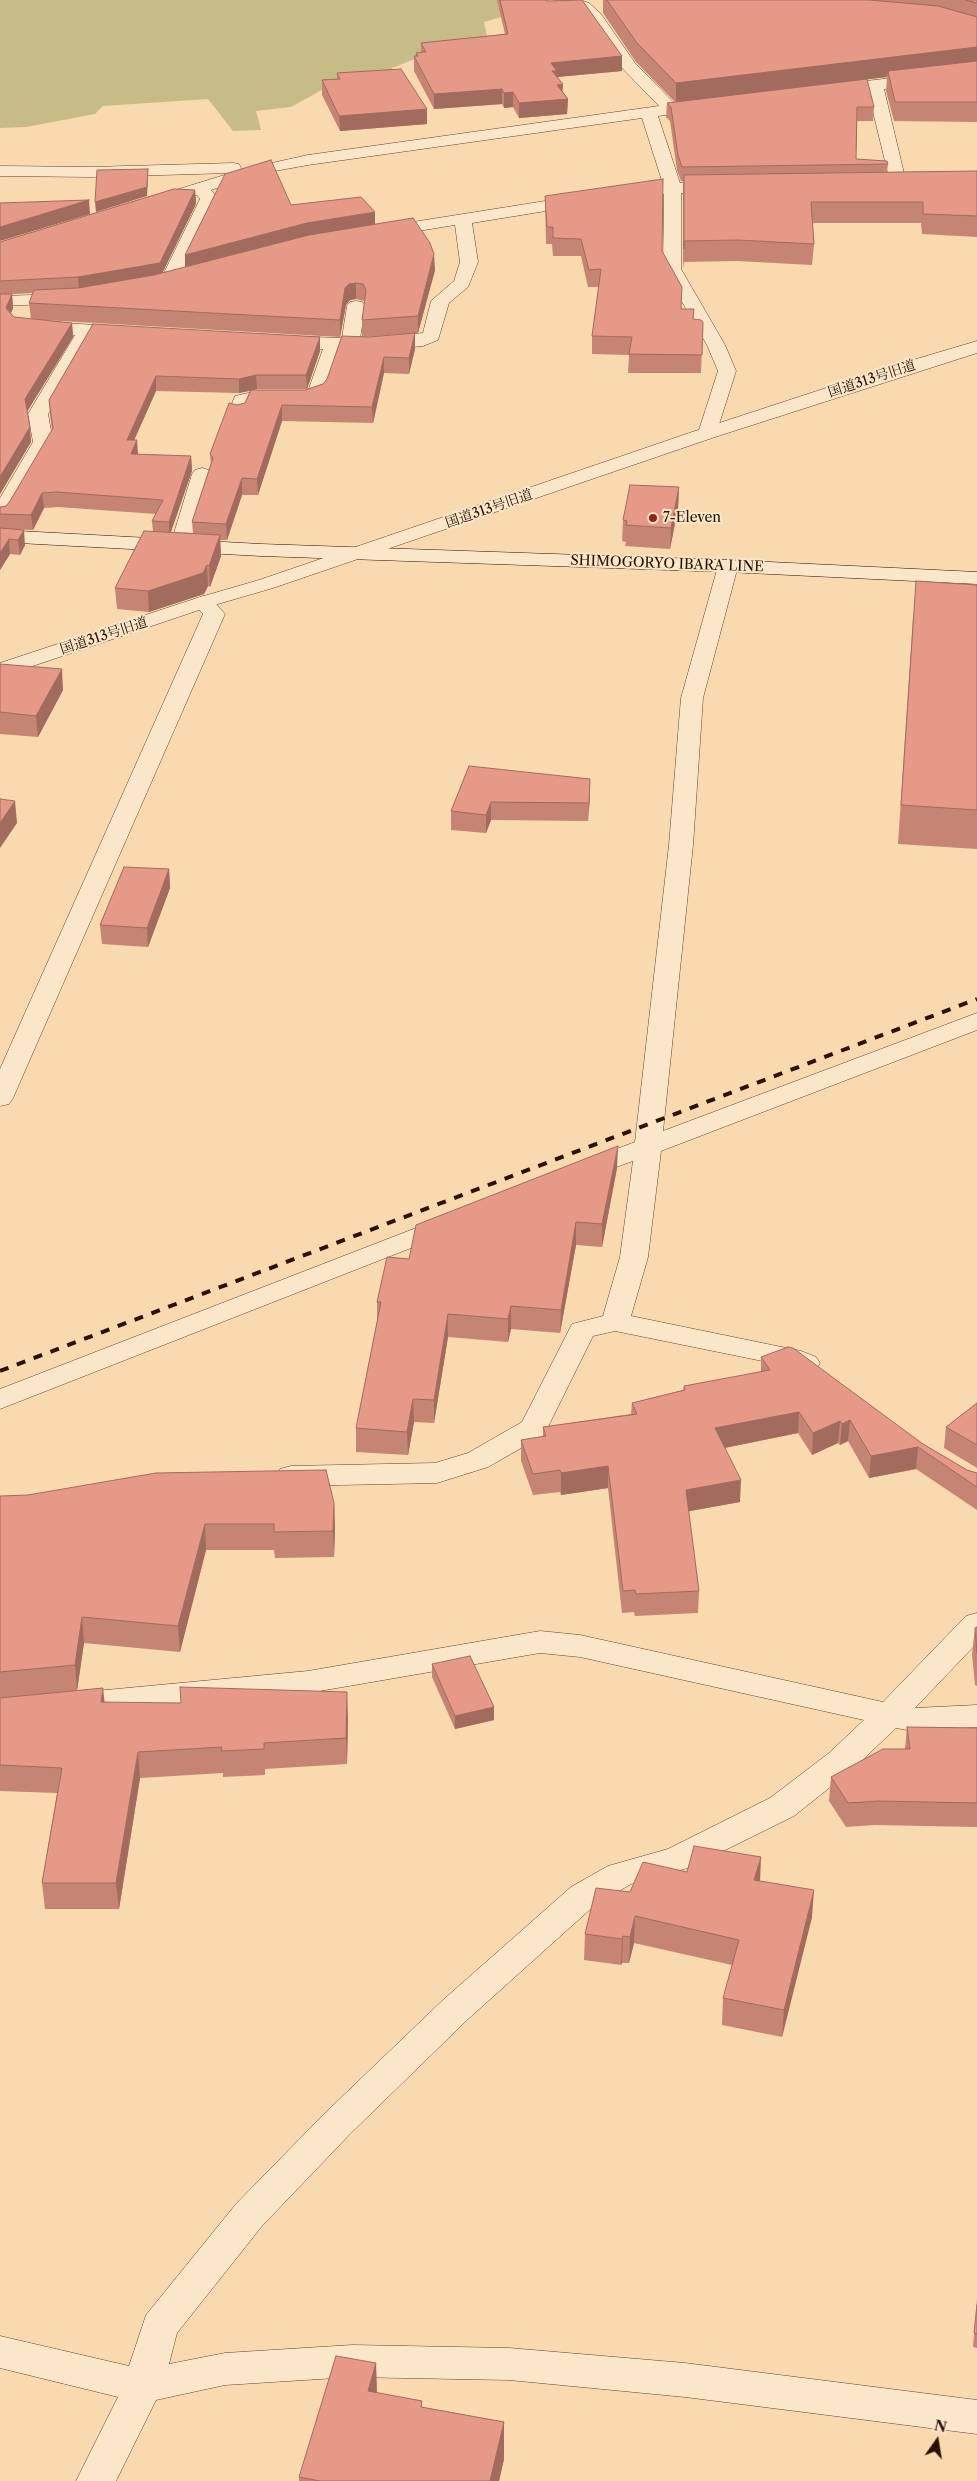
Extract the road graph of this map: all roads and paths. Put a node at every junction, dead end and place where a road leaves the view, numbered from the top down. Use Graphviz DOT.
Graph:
graph roads {
  1 [pos="563,0"];
  2 [pos="977,73"];
  3 [pos="875,85"];
  4 [pos="817,92"];
  5 [pos="720,103"];
  6 [pos="671,109"];
  7 [pos="648,112"];
  8 [pos="261,169"];
  9 [pos="0,171"];
  10 [pos="740,186"];
  11 [pos="880,186"];
  12 [pos="898,186"];
  13 [pos="918,186"];
  14 [pos="200,188"];
  15 [pos="673,188"];
  16 [pos="143,206"];
  17 [pos="463,219"];
  18 [pos="366,235"];
  19 [pos="188,276"];
  20 [pos="79,298"];
  21 [pos="0,301"];
  22 [pos="28,301"];
  23 [pos="356,306"];
  24 [pos="87,331"];
  25 [pos="146,334"];
  26 [pos="265,341"];
  27 [pos="343,345"];
  28 [pos="977,347"];
  29 [pos="238,413"];
  30 [pos="708,433"];
  31 [pos="202,474"];
  32 [pos="0,516"];
  33 [pos="0,536"];
  34 [pos="177,545"];
  35 [pos="357,554"];
  36 [pos="728,566"];
  37 [pos="977,578"];
  38 [pos="204,602"];
  39 [pos="0,670"];
  40 [pos="977,1021"];
  41 [pos="0,1098"];
  42 [pos="648,1145"];
  43 [pos="564,1178"];
  44 [pos="472,1214"];
  45 [pos="615,1322"];
  46 [pos="824,1376"];
  47 [pos="0,1400"];
  48 [pos="261,1477"];
  49 [pos="977,1624"];
  50 [pos="0,1711"];
  51 [pos="890,1715"];
  52 [pos="977,1716"];
  53 [pos="0,2352"];
  54 [pos="143,2386"];
  55 [pos="977,2417"];
  56 [pos="96,2481"];
  1 -- 6 [label="street"];
  2 -- 3 [label="street"];
  3 -- 4 [label="street"];
  3 -- 12 [label="street"];
  5 -- 6 [label="street"];
  6 -- 7 [label="street"];
  7 -- 8 [label="street"];
  7 -- 15 [label="street"];
  8 -- 9 [label="street"];
  8 -- 14 [label="street"];
  10 -- 15 [label="street"];
  11 -- 12 [label="street"];
  12 -- 13 [label="street"];
  14 -- 16 [label="street"];
  14 -- 19 [label="street"];
  15 -- 17 [label="street"];
  15 -- 30 [label="street"];
  17 -- 18 [label="street"];
  17 -- 27 [label="street"];
  20 -- 22 [label="street"];
  21 -- 22 [label="street"];
  22 -- 24 [label="street"];
  23 -- 27 [label="street"];
  24 -- 25 [label="street"];
  24 -- 32 [label="street"];
  26 -- 27 [label="street"];
  27 -- 29 [label="street"];
  28 -- 30 [label="street, 国道313号旧道"];
  30 -- 35 [label="street, 国道313号旧道"];
  31 -- 34 [label="street"];
  33 -- 34 [label="street, SHIMOGORYO IBARA LINE"];
  34 -- 35 [label="street, SHIMOGORYO IBARA LINE"];
  35 -- 36 [label="street, SHIMOGORYO IBARA LINE"];
  35 -- 38 [label="street, 国道313号旧道"];
  36 -- 37 [label="street, SHIMOGORYO IBARA LINE"];
  36 -- 42 [label="street"];
  38 -- 39 [label="street, 国道313号旧道"];
  38 -- 41 [label="street"];
  40 -- 42 [label="street"];
  42 -- 43 [label="street"];
  42 -- 45 [label="street"];
  44 -- 47 [label="street"];
  45 -- 46 [label="street"];
  45 -- 48 [label="street"];
  49 -- 51 [label="street"];
  50 -- 51 [label="street"];
  51 -- 52 [label="street"];
  51 -- 54 [label="street"];
  53 -- 54 [label="street"];
  54 -- 55 [label="street"];
  54 -- 56 [label="street"];
}
